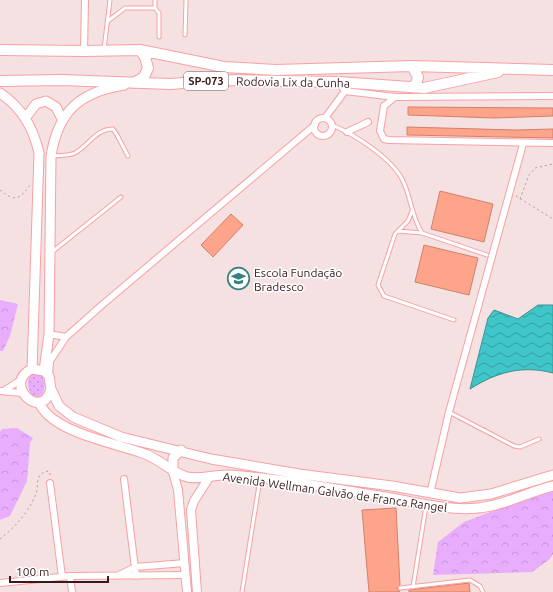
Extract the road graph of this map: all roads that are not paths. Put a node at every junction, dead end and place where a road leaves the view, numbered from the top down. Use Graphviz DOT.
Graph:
graph roads {
  1 [pos="85,0"];
  2 [pos="110,0"];
  3 [pos="155,0"];
  4 [pos="186,0"];
  5 [pos="155,8"];
  6 [pos="108,22"];
  7 [pos="185,35"];
  8 [pos="159,37"];
  9 [pos="0,50"];
  10 [pos="140,50"];
  11 [pos="104,51"];
  12 [pos="84,52"];
  13 [pos="412,66"];
  14 [pos="512,69"];
  15 [pos="553,70"];
  16 [pos="0,81"];
  17 [pos="338,82"];
  18 [pos="133,84"];
  19 [pos="372,84"];
  20 [pos="412,87"];
  21 [pos="345,91"];
  22 [pos="0,93"];
  23 [pos="362,93"];
  24 [pos="395,96"];
  25 [pos="553,96"];
  26 [pos="26,117"];
  27 [pos="325,118"];
  28 [pos="62,119"];
  29 [pos="368,122"];
  30 [pos="315,125"];
  31 [pos="332,125"];
  32 [pos="347,132"];
  33 [pos="553,143"];
  34 [pos="523,144"];
  35 [pos="51,156"];
  36 [pos="128,156"];
  37 [pos="121,197"];
  38 [pos="412,211"];
  39 [pos="398,231"];
  40 [pos="422,233"];
  41 [pos="50,254"];
  42 [pos="487,255"];
  43 [pos="454,320"];
  44 [pos="49,334"];
  45 [pos="66,337"];
  46 [pos="32,369"];
  47 [pos="47,374"];
  48 [pos="22,379"];
  49 [pos="52,389"];
  50 [pos="3,390"];
  51 [pos="22,393"];
  52 [pos="39,402"];
  53 [pos="449,412"];
  54 [pos="539,439"];
  55 [pos="181,450"];
  56 [pos="211,458"];
  57 [pos="173,472"];
  58 [pos="553,475"];
  59 [pos="210,476"];
  60 [pos="124,479"];
  61 [pos="260,479"];
  62 [pos="50,483"];
  63 [pos="553,486"];
  64 [pos="430,494"];
  65 [pos="426,506"];
  66 [pos="185,563"];
  67 [pos="135,567"];
  68 [pos="186,575"];
  69 [pos="70,576"];
  70 [pos="118,576"];
  71 [pos="136,576"];
  72 [pos="62,577"];
  73 [pos="0,583"];
  74 [pos="413,587"];
  75 [pos="400,588"];
  76 [pos="72,592"];
  77 [pos="187,592"];
  78 [pos="197,592"];
  79 [pos="242,592"];
  80 [pos="483,592"];
  1 -- 12 [label="street"];
  2 -- 6 [label="lane"];
  3 -- 5 [label="lane"];
  4 -- 7 [label="lane"];
  5 -- 6 [label="lane"];
  5 -- 8 [label="lane"];
  6 -- 11 [label="lane"];
  9 -- 12 [label="main road, Rodovia Lix da Cunha / SP-073"];
  10 -- 11 [label="main road, Rodovia Lix da Cunha / SP-073"];
  10 -- 13 [label="main road, Rodovia Lix da Cunha / SP-073"];
  10 -- 18 [label="main road"];
  11 -- 12 [label="main road, Rodovia Lix da Cunha / SP-073"];
  13 -- 14 [label="main road, Rodovia Lix da Cunha / SP-073"];
  13 -- 20 [label="main road"];
  14 -- 15 [label="main road, Rodovia Lix da Cunha / SP-073"];
  14 -- 20 [label="main road, Rodovia Lix da Cunha / SP-073"];
  16 -- 18 [label="main road, Rodovia Lix da Cunha / SP-073"];
  17 -- 18 [label="main road, Rodovia Lix da Cunha / SP-073"];
  17 -- 19 [label="main road, Rodovia Lix da Cunha / SP-073"];
  17 -- 21 [label="street"];
  18 -- 28 [label="main road"];
  19 -- 20 [label="main road, Rodovia Lix da Cunha / SP-073"];
  19 -- 23 [label="street"];
  21 -- 23 [label="street"];
  21 -- 27 [label="street"];
  22 -- 26 [label="main road"];
  23 -- 24 [label="street"];
  24 -- 25 [label="street"];
  24 -- 34 [label="street"];
  26 -- 28 [label="main road"];
  26 -- 46 [label="main road"];
  27 -- 30 [label="street"];
  27 -- 31 [label="street"];
  28 -- 35 [label="main road"];
  29 -- 32 [label="street"];
  30 -- 31 [label="street"];
  30 -- 45 [label="street"];
  31 -- 32 [label="lane"];
  32 -- 38 [label="lane"];
  33 -- 34 [label="street"];
  34 -- 53 [label="street"];
  35 -- 36 [label="lane"];
  35 -- 41 [label="main road"];
  37 -- 41 [label="lane"];
  38 -- 39 [label="lane"];
  38 -- 40 [label="lane"];
  39 -- 40 [label="lane"];
  39 -- 43 [label="lane"];
  40 -- 42 [label="lane"];
  41 -- 44 [label="main road"];
  44 -- 45 [label="street"];
  44 -- 47 [label="main road"];
  45 -- 47 [label="street"];
  46 -- 47 [label="main road"];
  46 -- 48 [label="main road"];
  47 -- 49 [label="main road"];
  48 -- 50 [label="street"];
  48 -- 51 [label="main road"];
  49 -- 52 [label="main road"];
  49 -- 55 [label="main road, Avenida Wellman Galvão de Franca Rangel"];
  50 -- 51 [label="street"];
  51 -- 52 [label="main road"];
  52 -- 57 [label="main road, Avenida Wellman Galvão de Franca Rangel"];
  53 -- 54 [label="lane"];
  53 -- 64 [label="street"];
  55 -- 56 [label="main road, Avenida Wellman Galvão de Franca Rangel"];
  55 -- 57 [label="main road"];
  56 -- 59 [label="main road"];
  56 -- 64 [label="main road, Avenida Wellman Galvão de Franca Rangel"];
  57 -- 59 [label="main road, Avenida Wellman Galvão de Franca Rangel"];
  57 -- 66 [label="street"];
  58 -- 64 [label="main road, Avenida Wellman Galvão de Franca Rangel"];
  59 -- 61 [label="main road, Avenida Wellman Galvão de Franca Rangel"];
  59 -- 78 [label="street"];
  60 -- 67 [label="street"];
  61 -- 65 [label="main road, Avenida Wellman Galvão de Franca Rangel"];
  61 -- 79 [label="lane"];
  62 -- 72 [label="street"];
  63 -- 65 [label="main road, Avenida Wellman Galvão de Franca Rangel"];
  65 -- 74 [label="lane"];
  66 -- 67 [label="street"];
  66 -- 68 [label="street"];
  67 -- 70 [label="street"];
  67 -- 71 [label="street"];
  68 -- 71 [label="street"];
  68 -- 77 [label="street"];
  69 -- 70 [label="street"];
  69 -- 72 [label="street"];
  69 -- 76 [label="street"];
  70 -- 71 [label="street"];
  72 -- 73 [label="street"];
  74 -- 75 [label="lane"];
  74 -- 80 [label="lane"];
}
